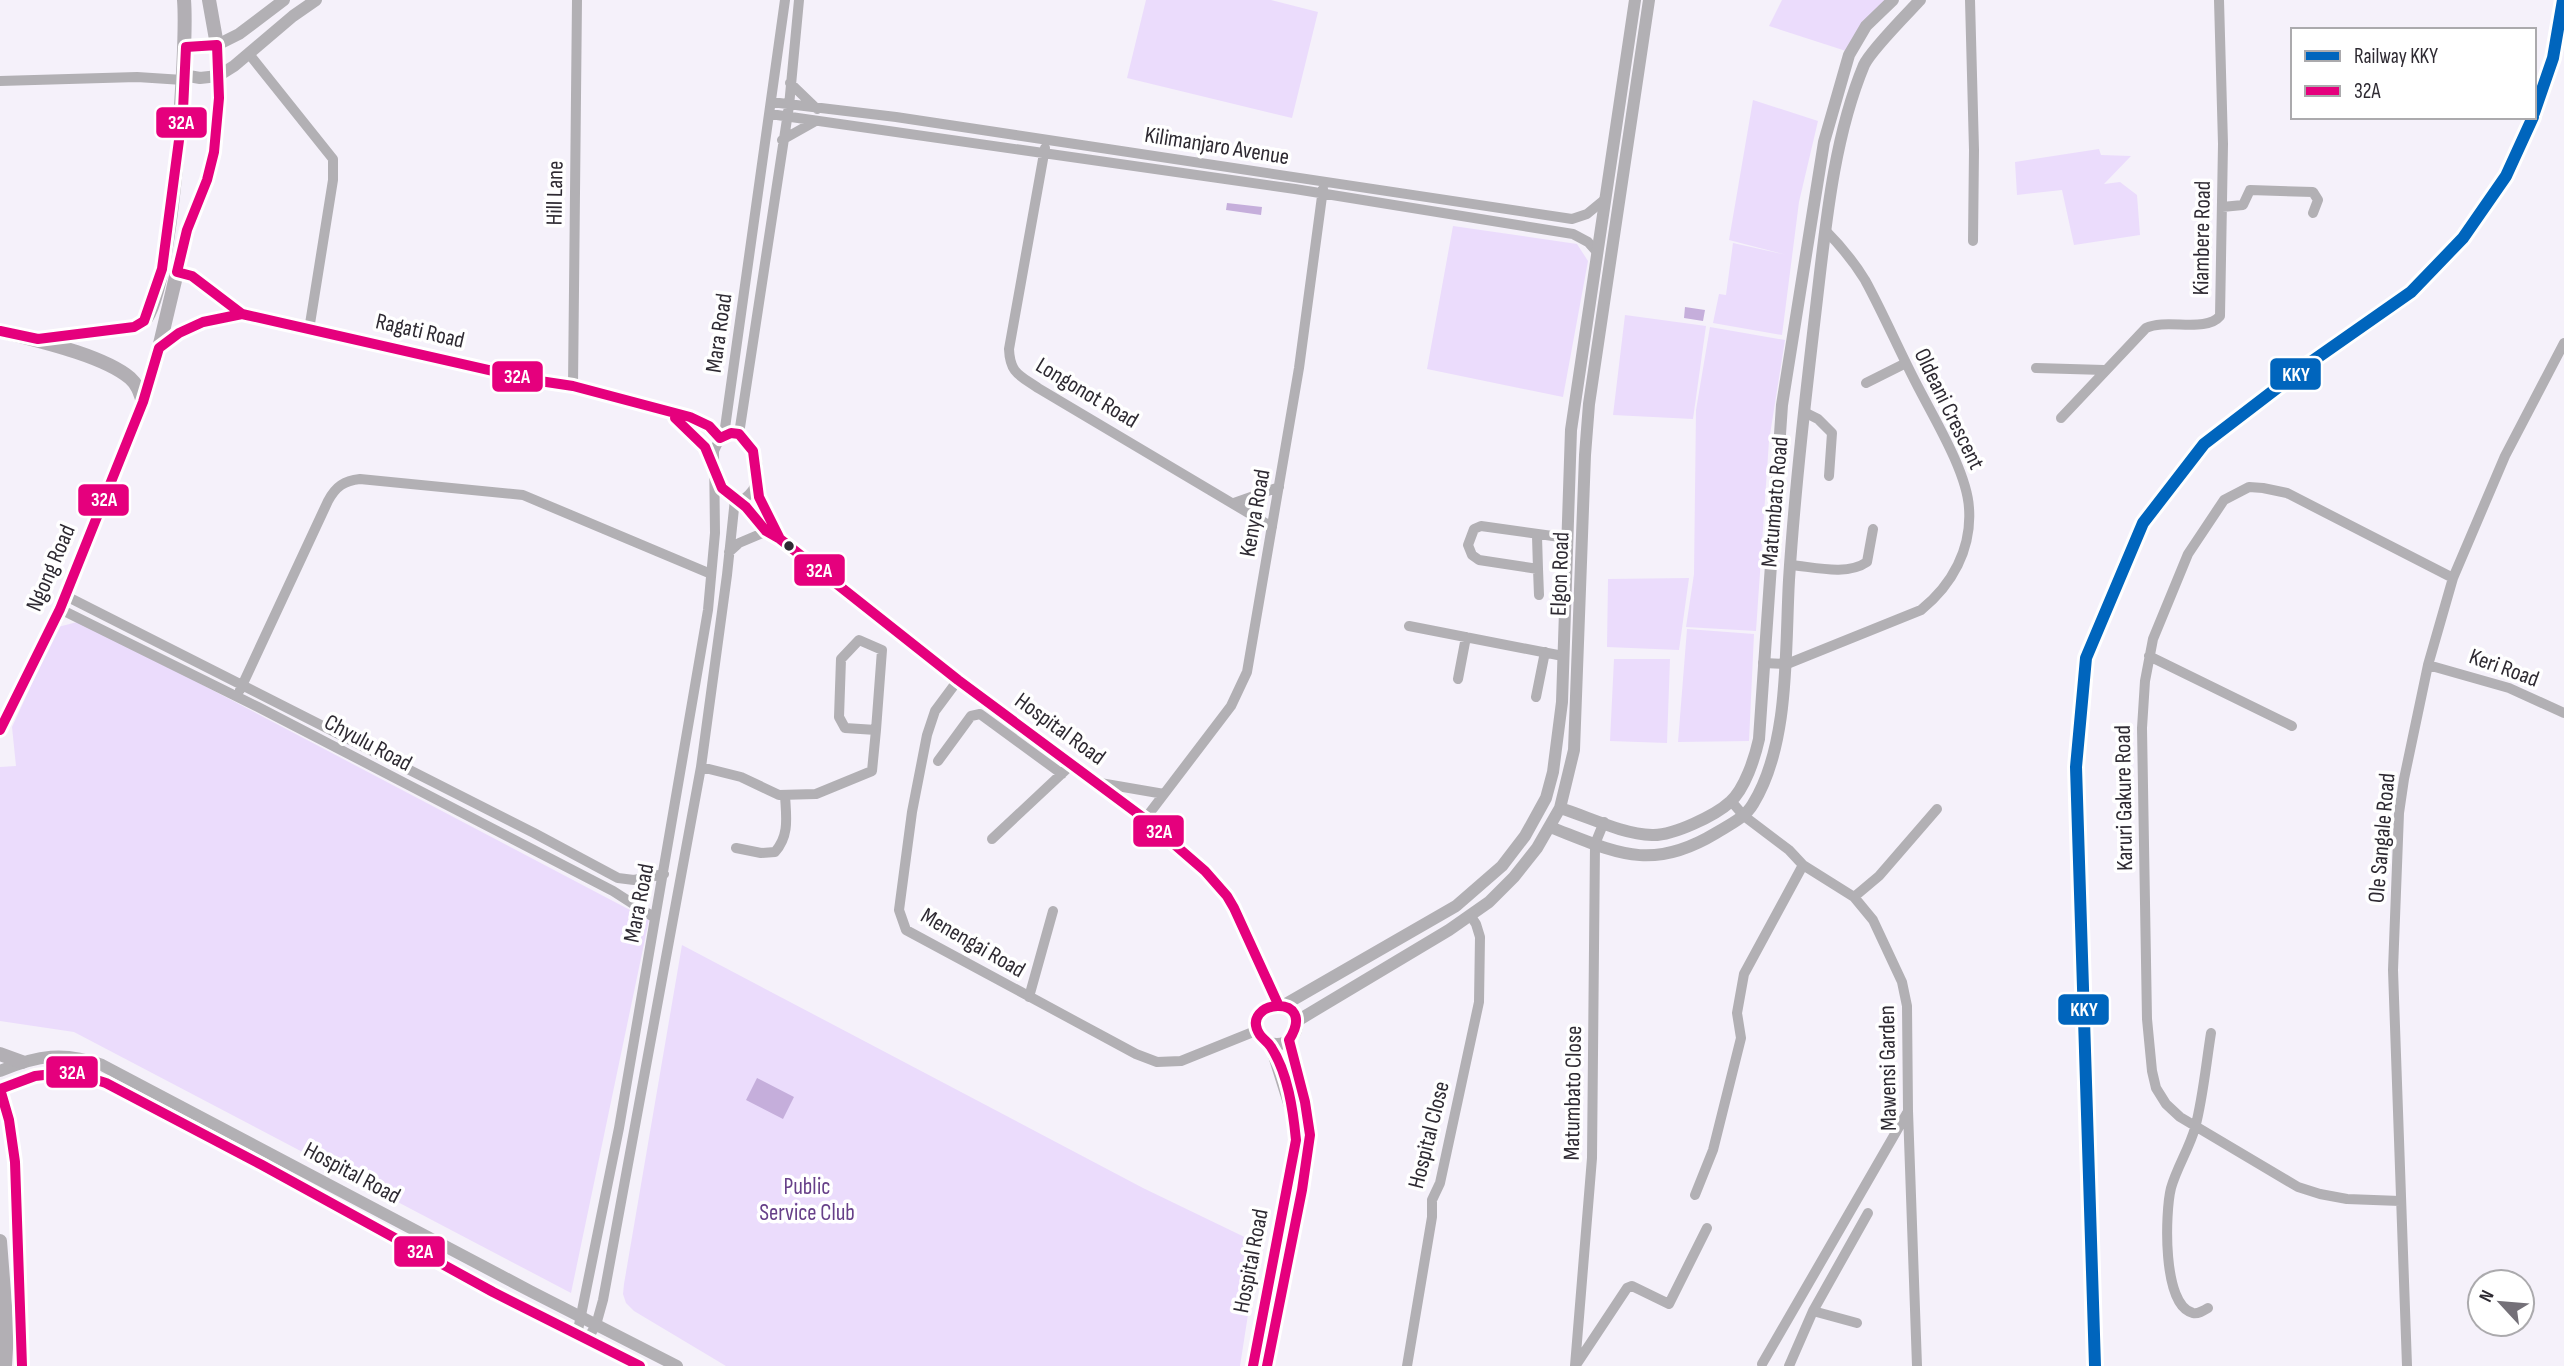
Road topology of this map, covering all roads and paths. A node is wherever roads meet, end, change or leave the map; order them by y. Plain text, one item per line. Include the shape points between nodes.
1 (184, 0) edge
2 (209, 0) edge
3 (284, 0) edge
4 (316, 0) edge
5 (577, 0) edge
6 (785, 0) edge
7 (799, 0) edge
8 (1635, 0) edge
9 (1649, 0) edge
10 (1894, 0) edge
11 (1920, 0) edge
12 (1969, 0) edge
13 (2219, 0) edge
14 (217, 45) junction
15 (186, 47) junction
16 (248, 54) junction
17 (1849, 55) junction
18 (1865, 62) junction
19 (218, 75) junction
20 (183, 78) junction
21 (0, 81) edge
22 (790, 83) junction
23 (771, 102) junction
24 (789, 106) junction
25 (817, 109) junction
26 (770, 114) junction
27 (787, 117) junction
28 (815, 121) junction
29 (782, 140) junction
30 (1046, 140) junction
31 (1044, 153) junction
32 (1324, 182) junction
33 (1322, 193) junction
34 (1604, 200) junction
35 (2222, 207) junction
36 (2313, 214) dead end
37 (1825, 230) junction
38 (752, 237) junction
39 (768, 238) junction
40 (1973, 241) dead end
41 (1596, 251) junction
42 (170, 270) junction
43 (242, 314) junction
44 (309, 330) junction
45 (0, 331) edge
46 (37, 340) junction
47 (2564, 343) edge
48 (159, 348) junction
49 (1906, 363) junction
50 (2036, 368) dead end
51 (2104, 370) junction
52 (1867, 383) dead end
53 (573, 386) junction
54 (143, 402) junction
55 (1782, 405) junction
56 (1804, 409) junction
57 (669, 413) junction
58 (2061, 418) dead end
59 (739, 434) junction
60 (722, 436) junction
61 (713, 461) junction
62 (1777, 466) junction
63 (1799, 469) junction
64 (715, 475) junction
65 (1829, 476) dead end
66 (756, 482) junction
67 (1279, 487) junction
68 (737, 499) junction
69 (1234, 503) junction
70 (1272, 527) junction
71 (1873, 529) dead end
72 (765, 532) junction
73 (1537, 536) junction
74 (1567, 538) junction
75 (780, 539) junction
76 (729, 552) junction
77 (1771, 553) junction
78 (1791, 559) junction
79 (1538, 569) junction
80 (711, 574) junction
81 (2454, 578) junction
82 (1539, 595) dead end
83 (63, 602) junction
84 (1409, 626) dead end
85 (1466, 637) junction
86 (1545, 652) junction
87 (1563, 656) junction
88 (2149, 656) junction
89 (1763, 663) junction
90 (1787, 664) junction
91 (2428, 665) junction
92 (1458, 679) dead end
93 (958, 680) junction
94 (243, 685) junction
95 (237, 697) junction
96 (1536, 697) dead end
97 (1761, 701) junction
98 (1782, 702) junction
99 (2564, 713) edge
100 (2292, 726) dead end
101 (0, 730) edge
102 (876, 730) junction
103 (938, 761) dead end
104 (1072, 764) junction
105 (701, 767) junction
106 (1062, 774) junction
107 (1097, 782) junction
108 (1164, 794) junction
109 (785, 795) junction
110 (1731, 801) junction
111 (1560, 808) junction
112 (1937, 809) dead end
113 (1744, 816) junction
114 (1145, 819) junction
115 (1604, 822) junction
116 (1550, 827) junction
117 (992, 839) dead end
118 (1595, 844) junction
119 (736, 848) dead end
120 (1803, 864) junction
121 (664, 874) junction
122 (1854, 897) junction
123 (1053, 911) dead end
124 (1470, 915) junction
125 (655, 918) junction
126 (1029, 997) junction
127 (1281, 1005) junction
128 (1297, 1021) junction
129 (1258, 1030) junction
130 (2211, 1033) dead end
131 (1289, 1040) junction
132 (1270, 1043) junction
133 (0, 1054) edge
134 (22, 1062) junction
135 (0, 1071) edge
136 (0, 1088) edge
137 (1908, 1111) junction
138 (2195, 1128) junction
139 (1695, 1195) dead end
140 (2400, 1201) junction
141 (1868, 1213) dead end
142 (1707, 1228) dead end
143 (0, 1241) edge
144 (2208, 1308) dead end
145 (1813, 1311) junction
146 (582, 1318) junction
147 (1857, 1323) dead end
148 (596, 1325) junction
149 (582, 1337) junction
150 (3, 1343) edge
151 (21, 1343) junction
152 (4, 1363) edge
153 (22, 1365) edge
154 (1760, 1365) edge
155 (640, 1366) edge
156 (677, 1366) edge
157 (1253, 1366) edge
158 (1267, 1366) edge
159 (1408, 1366) edge
160 (1575, 1366) edge
161 (1788, 1366) edge
162 (1917, 1366) edge
163 (2407, 1366) edge

1 - 15 main road
2 - 14 main road
3 - 14 street
4 - 16 street
5 - 53 street, Hill Lane
6 - 23 street, Mara Road
7 - 22 street, Mara Road
8 - 34 street, Elgon Road
9 - 111 street, Elgon Road via 1589,404 1574,750
10 - 17 street, Matumbato Road via 1866,26
11 - 18 street, Matumbato Road
12 - 40 street
13 - 35 street, Kiambere Road
14 - 15 street
14 - 19 main road
15 - 20 main road
16 - 19 street
16 - 44 street via 333,159
17 - 18 street
17 - 55 street, Matumbato Road via 1824,142
18 - 37 street, Matumbato Road via 1841,139
19 - 20 street
19 - 42 main road via 214,152
20 - 21 street
20 - 42 main road
22 - 24 street, Mara Road
22 - 25 street
23 - 24 street, Kilimanjaro Avenue
23 - 26 street, Mara Road
24 - 25 street, Kilimanjaro Avenue
24 - 27 street, Mara Road
25 - 30 street, Kilimanjaro Avenue
26 - 27 street, Kilimanjaro Avenue
26 - 38 street, Mara Road
27 - 28 street, Kilimanjaro Avenue
27 - 29 street, Mara Road
28 - 29 street
28 - 31 street, Kilimanjaro Avenue
29 - 39 street, Mara Road
30 - 31 street, Longonot Road
30 - 32 street, Kilimanjaro Avenue
31 - 33 street, Kilimanjaro Avenue
31 - 69 street, Longonot Road via 1010,364 1038,388
32 - 33 street, Kenya Road
32 - 34 street, Kilimanjaro Avenue via 1572,219
33 - 41 street, Kilimanjaro Avenue via 1573,234
33 - 67 street, Kenya Road
34 - 41 street, Elgon Road
35 - 36 street via 2243,205 2250,190 2313,191 2318,200
35 - 51 street, Kiambere Road via 2217,321 2151,325
37 - 49 street, Oldeani Crescent via 1864,279
37 - 56 street, Matumbato Road
38 - 39 street
38 - 60 street, Mara Road
39 - 59 street, Mara Road
41 - 74 street, Elgon Road via 1571,429
42 - 43 street, Ragati Road via 192,276
42 - 46 main road via 144,321 134,327
42 - 48 main road, Ngong Road
43 - 44 street, Ragati Road
43 - 48 street, Ragati Road via 203,322
44 - 53 street, Ragati Road
45 - 46 main road
46 - 54 main road via 125,375 137,386
47 - 81 street, Ole Sangale Road via 2505,456
48 - 54 main road, Ngong Road
49 - 52 street
49 - 90 street, Oldeani Crescent via 1968,495 1967,535 1958,568 1938,596 1921,610
50 - 51 street
51 - 58 street, Kiambere Road
53 - 57 street, Ragati Road
54 - 83 main road, Ngong Road
55 - 56 street
55 - 62 street, Matumbato Road
56 - 63 street, Matumbato Road
56 - 65 street via 1832,433
57 - 60 street, Ragati Road via 690,416
57 - 61 street, Ragati Road via 702,443
59 - 60 street
59 - 66 street via 757,462
60 - 61 street, Mara Road
61 - 64 street, Mara Road
62 - 63 street
62 - 77 street, Matumbato Road
63 - 78 street, Matumbato Road
64 - 68 street via 728,496
64 - 80 street, Mara Road
66 - 68 street via 750,495
66 - 75 street
67 - 69 street
67 - 70 street, Kenya Road
68 - 72 street
68 - 76 street, Mara Road
69 - 70 street, Longonot Road
70 - 108 street, Kenya Road via 1247,672 1231,706
71 - 78 street via 1867,562 1860,567 1846,569
72 - 75 street, Hospital Road
72 - 76 street
73 - 74 street
73 - 79 street
73 - 79 street via 1481,526 1474,530 1468,545 1479,559
74 - 87 street, Elgon Road
75 - 93 street, Hospital Road
76 - 105 street, Mara Road
77 - 78 street
77 - 89 street, Matumbato Road
78 - 90 street, Matumbato Road
79 - 82 street
80 - 94 street via 523,495 360,478 347,481 328,501
80 - 121 street, Mara Road
81 - 88 street, Karuri Gakure Road via 2287,494 2249,487 2224,500 2188,554
81 - 91 street, Ole Sangale Road
83 - 94 street, Chyulu Road
83 - 95 street, Chyulu Road
83 - 101 main road, Ngong Road
84 - 85 street
85 - 86 street
85 - 92 street
86 - 87 street
86 - 96 street
87 - 127 street, Elgon Road via 1558,743 1546,798 1502,866 1435,920
88 - 100 street
88 - 138 street, Karuri Gakure Road via 2142,728 2152,1071 2166,1104
89 - 90 street, Oldeani Crescent
89 - 97 street, Matumbato Road
90 - 98 street, Matumbato Road
91 - 99 street, Keri Road via 2509,688
91 - 140 street, Ole Sangale Road via 2399,813 2393,985
93 - 104 street, Hospital Road
93 - 126 street, Menengai Road via 935,711 927,736 912,812 900,917 906,930
94 - 95 street
94 - 121 street, Chyulu Road via 618,878
95 - 125 street, Chyulu Road via 613,891
97 - 98 street
97 - 110 street, Matumbato Road via 1757,750
98 - 113 street, Matumbato Road via 1772,762
102 - 102 street via 845,728 839,717 841,659 859,640 882,650
102 - 109 street via 872,771 816,794
103 - 106 street via 971,716 980,714
104 - 106 street
104 - 107 street, Hospital Road
105 - 109 street
105 - 148 street, Mara Road
106 - 117 street
107 - 108 street
107 - 114 street, Hospital Road
108 - 114 street, Kenya Road
109 - 119 street via 787,828 775,852
110 - 113 street, Mawensi Garden
110 - 115 street, Matumbato Road via 1673,833 1653,836
111 - 115 street, Matumbato Road
111 - 116 street, Elgon Road
112 - 122 street via 1879,876
113 - 118 street, Matumbato Road via 1693,847 1648,858
113 - 120 street, Mawensi Garden
114 - 127 street, Hospital Road via 1227,896
115 - 118 street, Matumbato Close
116 - 118 street, Matumbato Road
116 - 124 street, Elgon Road via 1514,877
118 - 160 street, Matumbato Close via 1592,1158
120 - 122 street, Mawensi Garden
120 - 139 street via 1744,974 1737,1013 1741,1038 1713,1150
121 - 125 street, Mara Road
122 - 137 street, Mawensi Garden via 1873,920 1905,993
123 - 126 street
124 - 128 street, Elgon Road
124 - 159 street, Hospital Close via 1480,937 1479,1002 1440,1183 1432,1200
125 - 146 street, Mara Road
126 - 129 street, Menengai Road via 1157,1062 1181,1061
127 - 128 street
127 - 129 street via 1261,1012
128 - 131 street
129 - 132 street
130 - 138 street
131 - 132 street
131 - 158 street, Hospital Road via 1310,1135
132 - 157 street, Hospital Road via 1294,1119 1296,1140
133 - 134 main road
134 - 135 street, Hospital Road
134 - 146 street, Hospital Road via 76,1057 122,1074
136 - 149 street, Hospital Road via 35,1076 71,1072 106,1083
136 - 151 main road via 15,1162
137 - 154 street
137 - 162 street, Mawensi Garden
138 - 140 street, Karuri Gakure Road via 2298,1187 2347,1199
138 - 144 street via 2171,1188 2169,1274 2186,1309 2197,1314
140 - 163 street, Ole Sangale Road
141 - 145 street
142 - 160 street via 1669,1304 1628,1287
143 - 150 main road via 7,1331
145 - 147 street
145 - 161 street
146 - 148 street, Hospital Road
146 - 149 street, Mara Road
148 - 149 street, Mara Road
148 - 156 street, Hospital Road
149 - 155 street, Hospital Road
150 - 151 street
150 - 152 main road
151 - 153 main road
152 - 153 street

